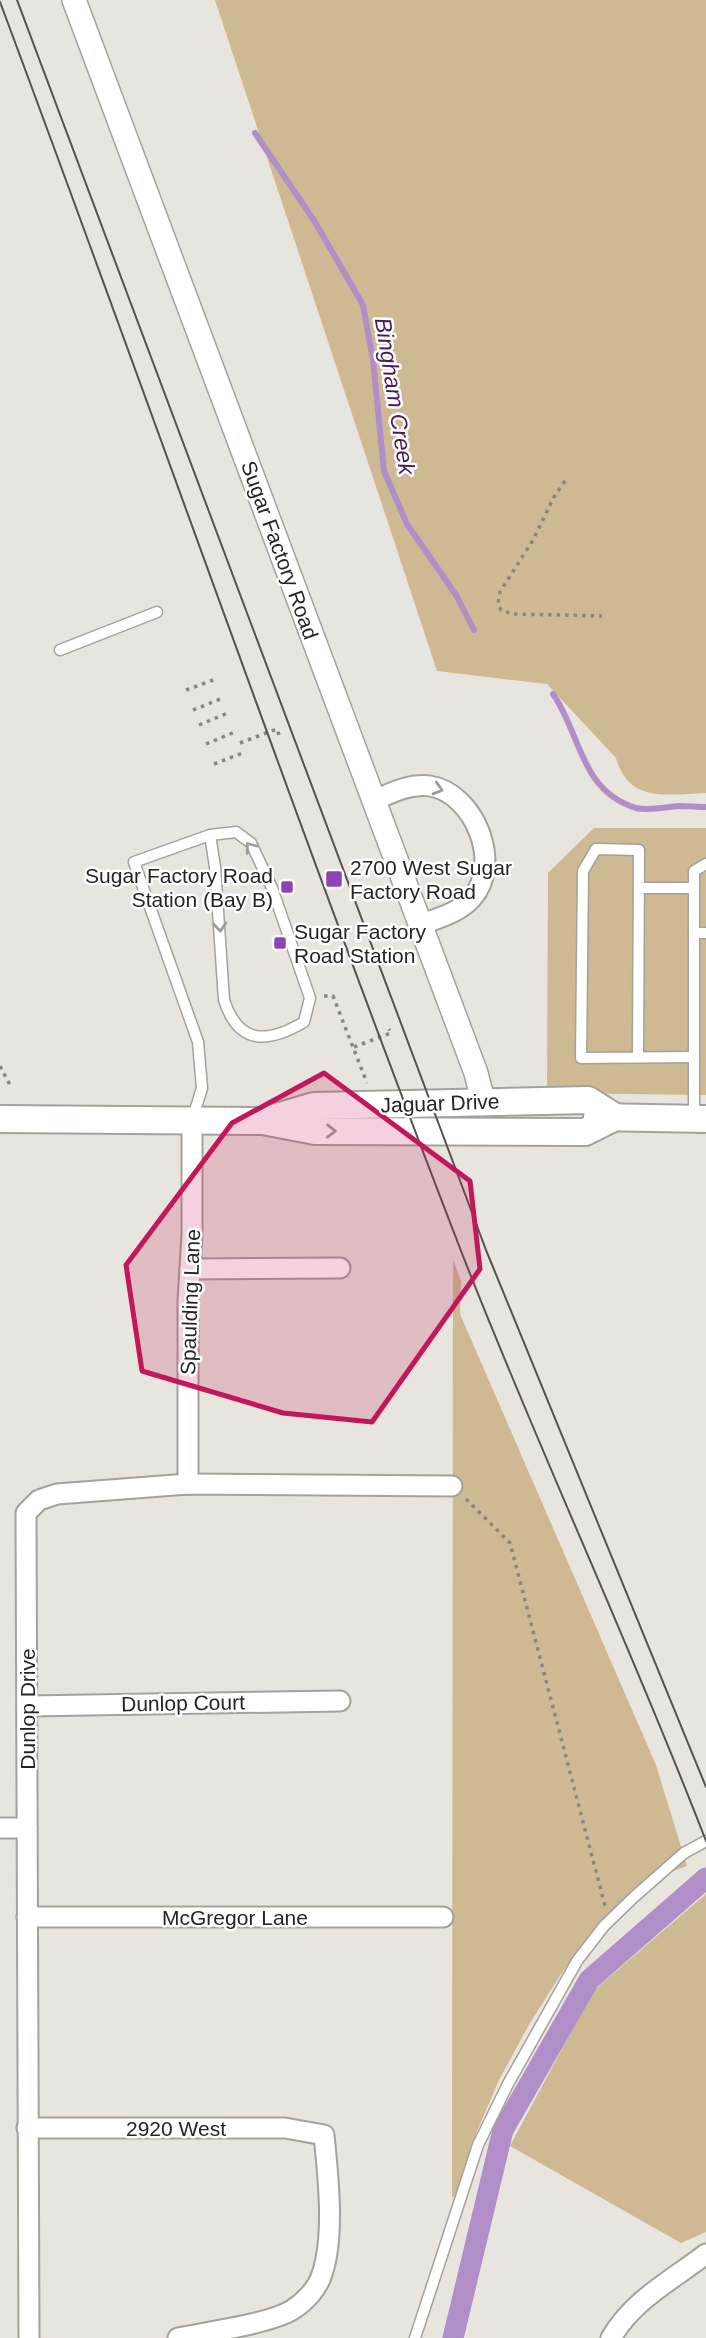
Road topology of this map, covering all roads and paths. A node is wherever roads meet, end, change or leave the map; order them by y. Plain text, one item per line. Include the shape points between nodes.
1 (74, 0) edge
2 (565, 481) dead end
3 (157, 612) dead end
4 (602, 616) dead end
5 (60, 650) dead end
6 (216, 679) dead end
7 (186, 690) dead end
8 (223, 698) dead end
9 (193, 710) dead end
10 (228, 713) dead end
11 (199, 725) dead end
12 (236, 732) dead end
13 (279, 735) dead end
14 (206, 744) dead end
15 (240, 744) dead end
16 (243, 753) dead end
17 (214, 764) dead end
18 (373, 800) junction
19 (210, 835) junction
20 (706, 864) edge
21 (639, 888) junction
22 (695, 888) junction
23 (420, 925) junction
24 (695, 933) junction
25 (706, 933) edge
26 (324, 996) dead end
27 (389, 1029) dead end
28 (354, 1047) junction
29 (638, 1057) junction
30 (694, 1057) junction
31 (0, 1066) edge
32 (11, 1087) dead end
33 (369, 1088) dead end
34 (483, 1101) junction
35 (615, 1117) junction
36 (0, 1119) edge
37 (700, 1119) edge
38 (192, 1121) junction
39 (263, 1121) junction
40 (340, 1268) dead end
41 (190, 1269) junction
42 (188, 1484) junction
43 (452, 1486) joint
44 (340, 1701) dead end
45 (27, 1706) junction
46 (0, 1828) edge
47 (27, 1828) junction
48 (706, 1841) edge
49 (27, 1917) junction
50 (443, 1917) dead end
51 (610, 1920) junction
52 (27, 2128) junction
53 (706, 2254) edge
54 (29, 2338) edge
55 (178, 2338) edge
56 (415, 2338) edge
57 (611, 2338) edge

1 - 18 street, Sugar Factory Road
2 - 4 path via 500,592 498,604 513,614
3 - 5 lane
6 - 7 path
8 - 9 path
10 - 11 path
12 - 14 path
13 - 15 path via 277,729
16 - 17 path
18 - 23 street, Sugar Factory Road
18 -> 23 street via 410,786 442,789 462,804 478,830 485,871 479,888 461,908
19 -> 19 lane via 224,1000 230,1020 246,1033 264,1038 285,1033 304,1022 310,998 272,888 251,843 236,832
19 - 38 lane via 134,862 198,1042 202,1088
20 - 22 lane via 695,871
21 - 22 lane
21 - 29 lane
21 - 29 lane via 639,850 596,849 583,871 581,1058
22 - 24 lane
23 - 34 street, Sugar Factory Road
24 - 25 lane
24 - 30 lane
26 - 28 path via 333,996
27 - 28 path via 391,1033
28 - 33 path
29 - 30 lane
30 - 37 lane
31 - 32 path
34 - 35 main road via 512,1115
34 - 39 main road, Jaguar Drive via 314,1106
35 - 37 main road, Jaguar Drive
39 -> 35 main road, Jaguar Drive via 315,1131 585,1132
36 - 38 main road, Jaguar Drive
38 - 39 main road, Jaguar Drive
38 - 41 street, Spaulding Lane
40 - 41 street
41 - 42 street, Spaulding Lane
42 - 43 street, Dunlop Drive
42 - 45 street, Dunlop Drive via 57,1494 39,1500 26,1513
43 - 51 path via 510,1543
44 - 45 street, Dunlop Court
45 - 47 street, Dunlop Drive
46 - 47 street
47 - 49 street, Dunlop Drive
48 - 51 lane via 684,1853
49 - 50 street, McGregor Lane
49 - 52 street, Dunlop Drive
51 - 56 lane via 577,1961 478,2146
52 - 54 street, Dunlop Drive
52 - 55 street, 2920 West via 285,2128 324,2136 328,2248 322,2276 307,2299 269,2319
53 - 57 street via 645,2296

